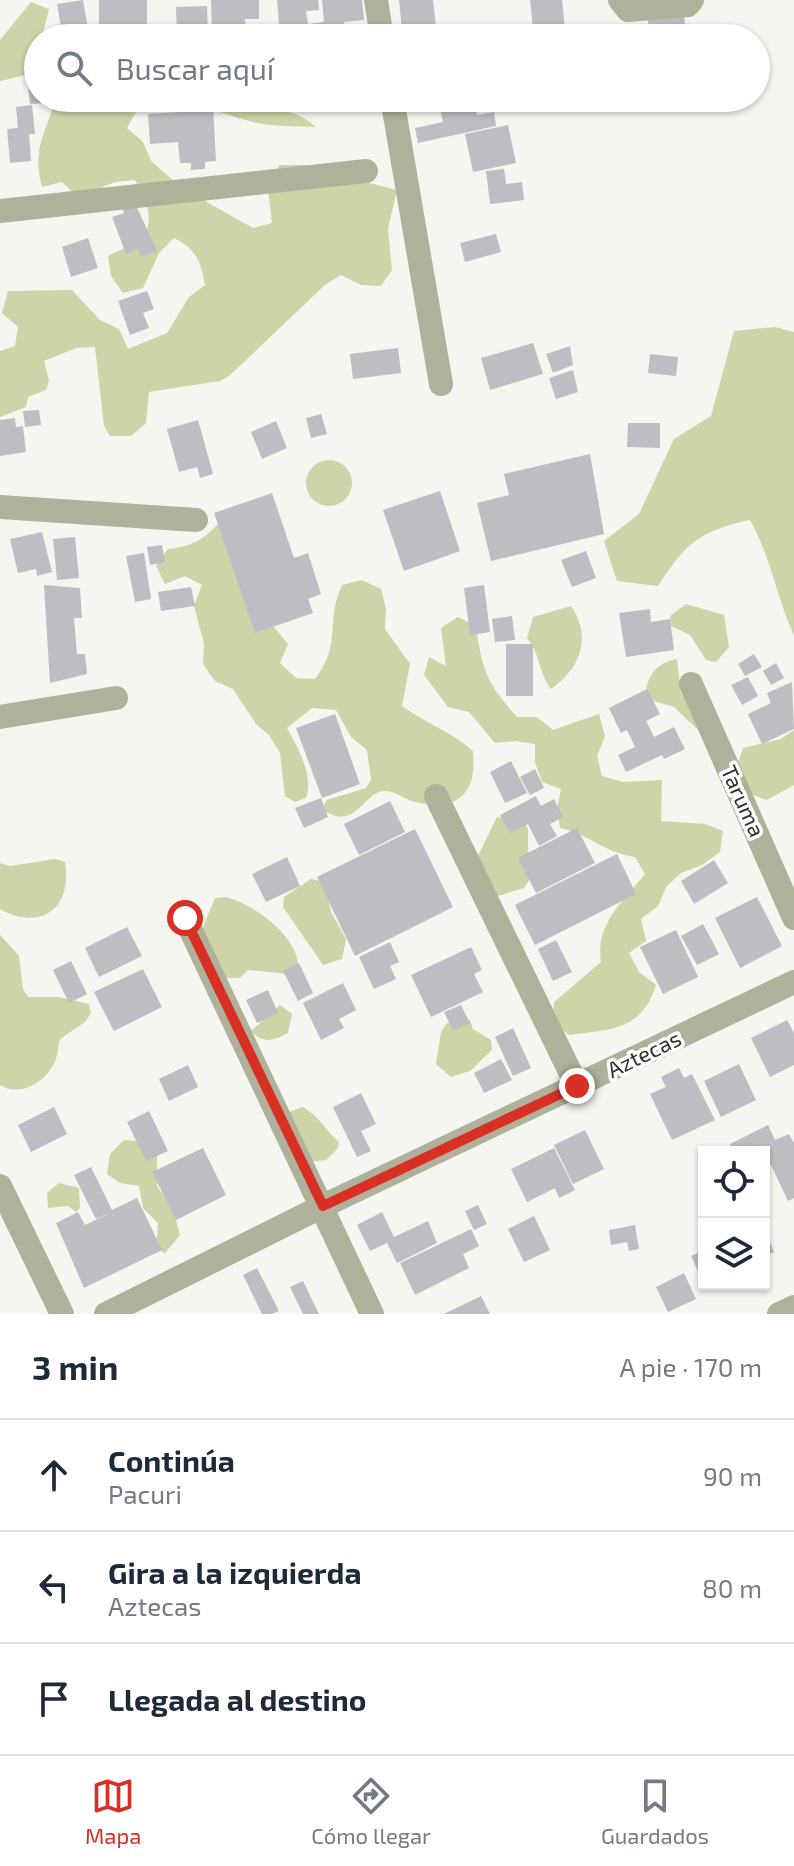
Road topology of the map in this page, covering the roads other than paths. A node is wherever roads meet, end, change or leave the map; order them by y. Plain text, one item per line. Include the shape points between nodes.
1 (376, 0) edge
2 (620, 0) edge
3 (692, 0) edge
4 (380, 24) edge
5 (394, 112) edge
6 (366, 171) dead end
7 (0, 211) edge
8 (441, 384) dead end
9 (0, 507) edge
10 (196, 520) dead end
11 (691, 684) dead end
12 (116, 698) dead end
13 (0, 717) edge
14 (436, 796) dead end
15 (185, 918) dead end
16 (794, 918) edge
17 (794, 982) edge
18 (577, 1086) junction
19 (0, 1186) edge
20 (323, 1206) junction
21 (794, 1307) edge
22 (62, 1314) edge
23 (106, 1314) edge
24 (372, 1314) edge
25 (779, 1314) edge

1 - 4 street
2 - 3 street via 628,10 688,5
5 - 8 street
6 - 7 street
9 - 10 street
11 - 16 street, Taruma
12 - 13 street
14 - 18 street
15 - 20 street
17 - 18 street, Aztecas
18 - 20 street, Aztecas
19 - 22 street
20 - 23 street, Aztecas
20 - 24 street
21 - 25 street

